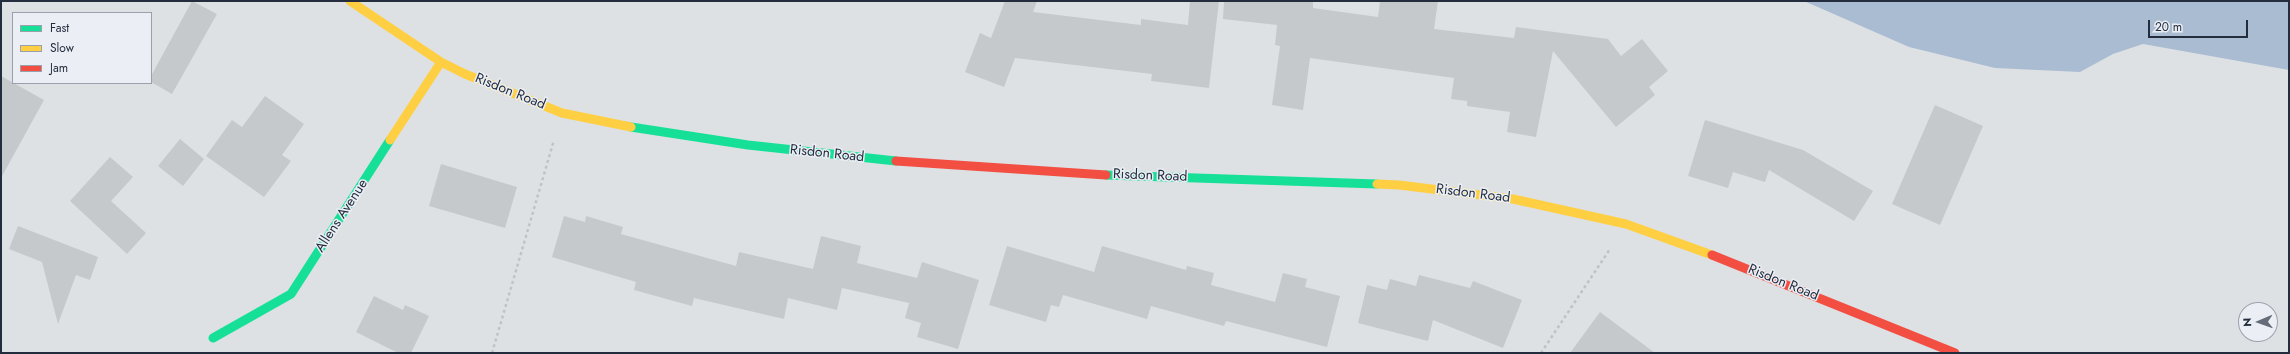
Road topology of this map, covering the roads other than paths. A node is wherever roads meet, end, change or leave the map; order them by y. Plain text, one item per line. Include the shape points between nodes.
1 (350, 1) edge
2 (441, 62) junction
3 (213, 338) dead end
4 (1955, 353) edge

1 - 2 street, Risdon Road
2 - 3 street, Allens Avenue via 291,294
2 - 4 street, Risdon Road via 562,113 682,137 931,165 1057,173 1399,185 1513,199 1626,224 1681,242

